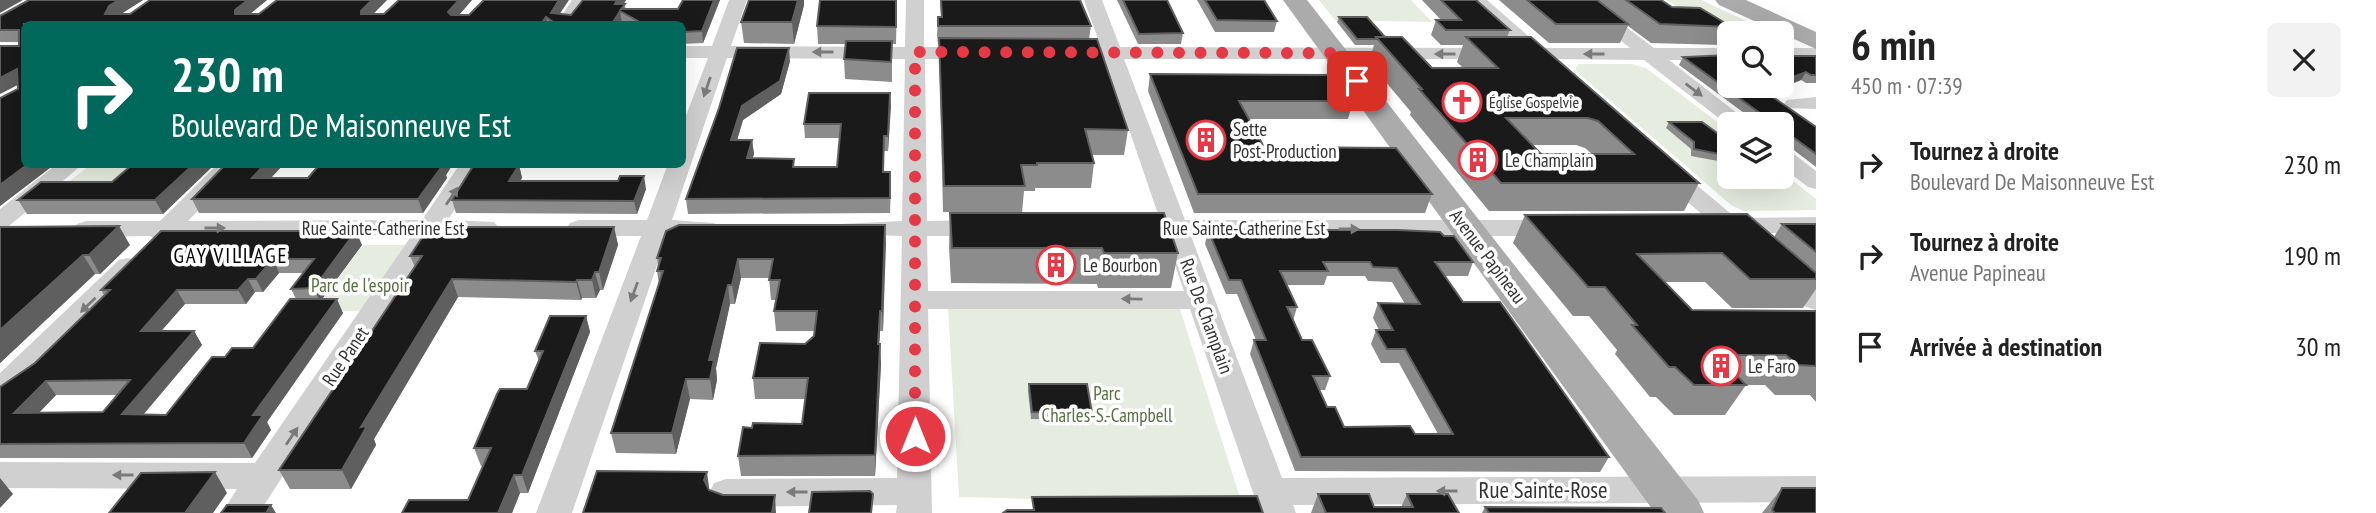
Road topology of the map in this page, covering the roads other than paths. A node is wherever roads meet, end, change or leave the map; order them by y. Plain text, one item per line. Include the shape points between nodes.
1 (581, 0) edge
2 (738, 0) edge
3 (915, 0) edge
4 (1093, 0) edge
5 (1295, 0) edge
6 (1477, 0) edge
7 (1579, 0) edge
8 (1727, 0) edge
9 (567, 21) edge
10 (1816, 41) edge
11 (686, 52) edge
12 (719, 52) junction
13 (915, 52) junction
14 (992, 52) edge
15 (1044, 52) edge
16 (1112, 53) junction
17 (1336, 53) junction
18 (1538, 54) junction
19 (1717, 54) edge
20 (1794, 54) edge
21 (1816, 54) edge
22 (1650, 55) junction
23 (1561, 76) edge
24 (1816, 103) edge
25 (1794, 104) dead end
26 (1724, 112) edge
27 (686, 147) edge
28 (1646, 153) edge
29 (1794, 165) edge
30 (67, 168) edge
31 (228, 168) edge
32 (469, 168) edge
33 (679, 168) edge
34 (1816, 182) edge
35 (0, 221) edge
36 (1816, 225) edge
37 (1687, 226) edge
38 (1729, 226) junction
39 (431, 227) junction
40 (513, 228) edge
41 (554, 228) edge
42 (657, 228) junction
43 (727, 228) edge
44 (820, 228) edge
45 (1004, 228) edge
46 (1113, 228) edge
47 (1175, 228) junction
48 (1576, 228) edge
49 (0, 229) edge
50 (30, 229) edge
51 (56, 229) edge
52 (166, 229) junction
53 (915, 229) junction
54 (1467, 229) junction
55 (915, 300) junction
56 (1201, 300) junction
57 (1816, 302) edge
58 (0, 391) edge
59 (0, 475) edge
60 (265, 476) junction
61 (1816, 489) edge
62 (726, 493) edge
63 (1672, 501) edge
64 (914, 502) edge
65 (1274, 502) edge
66 (240, 513) edge
67 (554, 513) edge

1 - 9 street
2 - 12 street
3 - 13 street
4 - 16 street, Rue De Champlain
5 - 17 main road, Avenue Papineau
6 - 18 street
7 - 22 street
8 - 10 main road
11 - 12 street
13 -> 12 street
12 -> 27 street
13 - 14 street
13 - 53 street
15 - 16 street
16 - 17 street
16 - 47 street, Rue De Champlain
18 -> 17 street
17 - 54 main road, Avenue Papineau
22 -> 18 street
18 - 23 street
19 - 22 street
20 - 21 street
22 -> 26 street
24 - 25 street
28 - 38 street
29 - 34 street
30 - 35 street
31 - 52 street
39 -> 32 street, Rue Panet
33 - 42 street
36 - 38 street
37 - 38 street
38 - 57 street
39 - 40 street, Rue Sainte-Catherine Est
52 -> 39 street, Rue Sainte-Catherine Est
60 -> 39 street, Rue Panet
41 - 42 street
42 - 43 street
42 -> 67 street
44 - 53 street
45 - 53 street
46 - 47 street, Rue Sainte-Catherine Est
47 -> 54 street, Rue Sainte-Catherine Est
47 - 56 street, Rue De Champlain
48 - 54 street, Rue Sainte-Catherine Est
49 - 50 street
51 - 52 street, Rue Sainte-Catherine Est
52 -> 58 street
53 - 55 street
54 - 63 main road, Avenue Papineau
56 -> 55 street
55 - 64 street
56 - 65 street, Rue De Champlain
60 -> 59 street
60 - 66 street, Rue Panet
61 - 63 street, Rue Sainte-Rose
64 -> 62 street
63 -> 65 street, Rue Sainte-Rose

